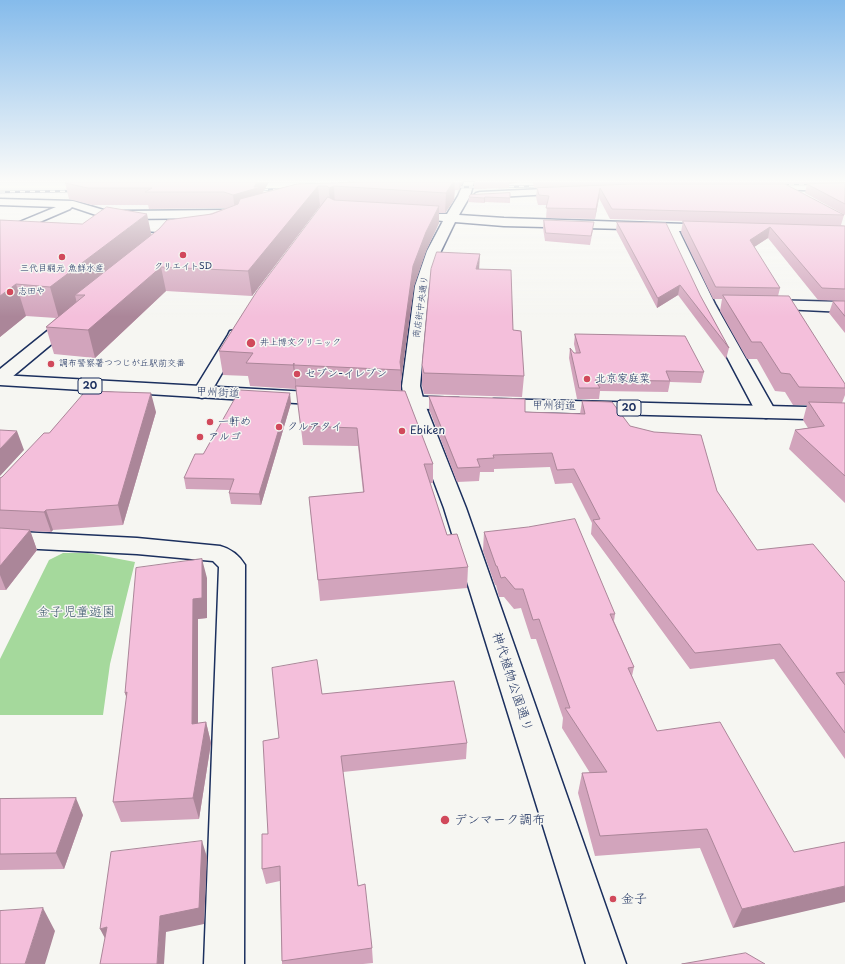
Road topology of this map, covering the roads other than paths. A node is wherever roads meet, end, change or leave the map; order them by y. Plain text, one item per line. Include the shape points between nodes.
1 (19, 227) edge
2 (102, 227) edge
3 (223, 227) edge
4 (446, 227) edge
5 (671, 227) joint
6 (725, 228) edge
7 (0, 235) edge
8 (166, 238) junction
9 (152, 253) edge
10 (753, 305) edge
11 (845, 306) edge
12 (81, 312) edge
13 (243, 322) edge
14 (0, 379) edge
15 (95, 387) junction
16 (202, 392) junction
17 (414, 402) junction
18 (80, 405) edge
19 (766, 412) junction
20 (845, 414) edge
21 (0, 539) edge
22 (224, 964) edge
23 (606, 964) edge

1 - 7 main road
2 - 8 main road
3 - 8 main road
4 - 17 main road, 商店街中央通り via 425,273 422,286 411,386
5 - 6 main road
5 - 19 main road via 715,304
8 - 9 main road
10 - 11 main road
12 - 14 main road
13 - 16 main road
14 - 15 main road, 甲州街道 / 20
15 - 16 main road, 甲州街道 / 20
15 - 18 main road
16 - 17 main road, 甲州街道 / 20
17 - 19 main road, 甲州街道 / 20
17 - 23 main road, 神代植物公園通り via 455,508
19 - 20 main road, 甲州街道 / 20
21 - 22 main road via 137,546 220,554 232,565

